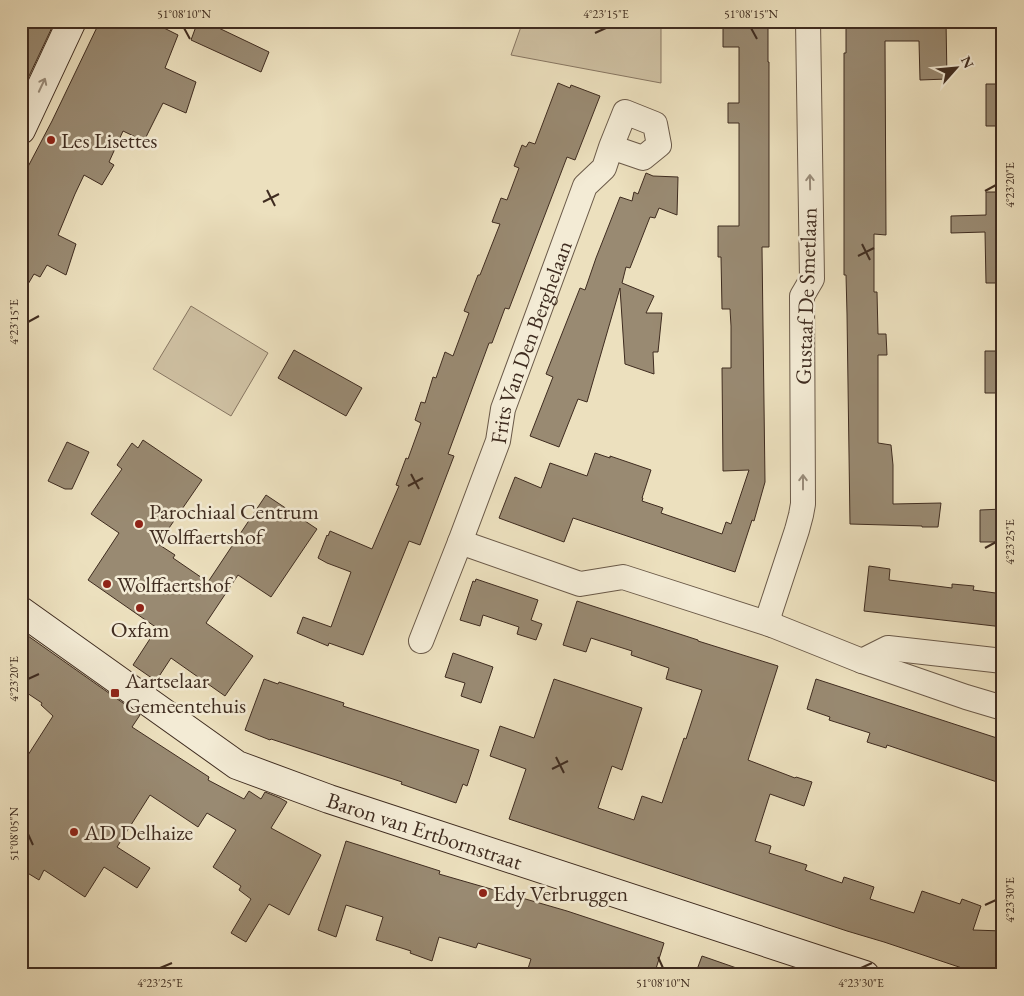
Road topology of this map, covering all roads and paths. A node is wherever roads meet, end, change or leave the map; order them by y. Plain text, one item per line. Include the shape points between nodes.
1 (72, 21) edge
2 (808, 21) edge
3 (21, 130) edge
4 (611, 147) dead end
5 (460, 542) junction
6 (21, 611) edge
7 (772, 625) junction
8 (421, 641) dead end
9 (862, 661) junction
10 (1003, 661) edge
11 (1003, 708) edge
12 (865, 975) edge

3 -> 1 street
7 -> 2 street, Gustaaf De Smetlaan via 769,615 803,504 802,296 812,279
4 - 5 street, Frits Van Den Berghelaan via 604,168 585,186 503,409 498,441
5 - 7 street via 580,584 624,577
5 - 8 street, Frits Van Den Berghelaan
6 - 12 street, Baron van Ertbornstraat via 237,765 330,799
7 - 9 street
9 - 10 street via 888,648
9 - 11 street

